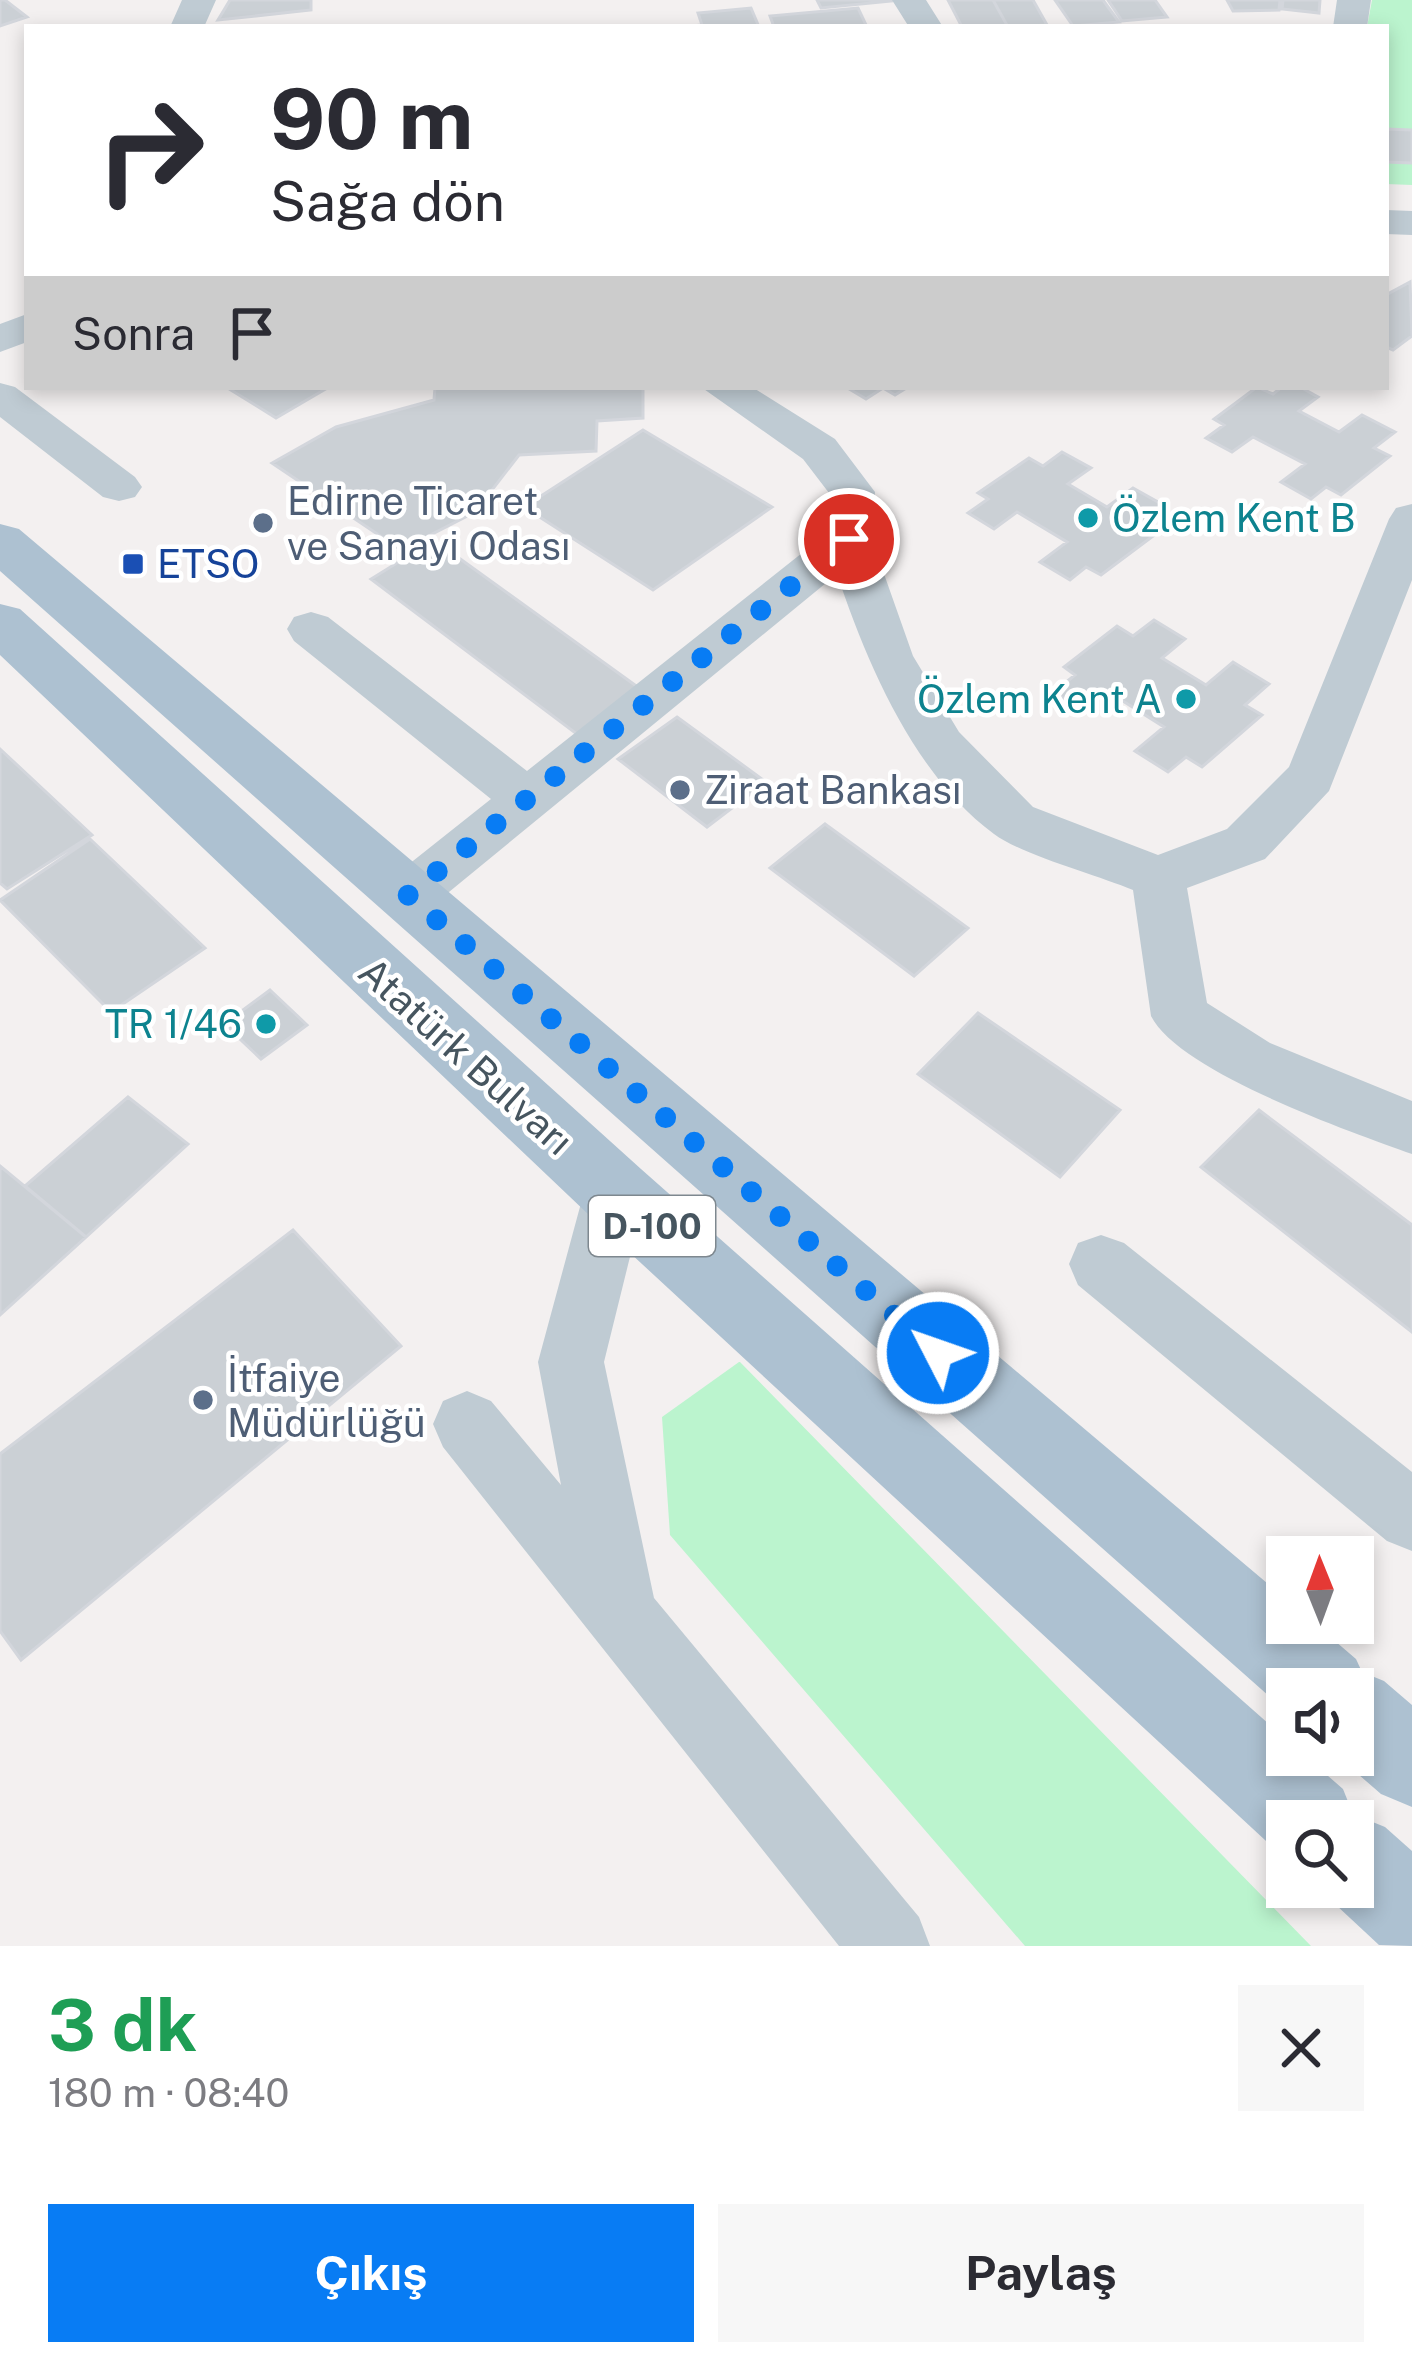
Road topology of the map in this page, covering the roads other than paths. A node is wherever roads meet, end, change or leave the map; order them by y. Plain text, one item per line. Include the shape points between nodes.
1 (727, 390) edge
2 (0, 396) edge
3 (119, 487) dead end
4 (1412, 519) edge
5 (849, 539) junction
6 (0, 542) edge
7 (0, 623) edge
8 (311, 629) dead end
9 (527, 799) junction
10 (1158, 877) junction
11 (408, 895) junction
12 (1412, 1128) edge
13 (615, 1192) junction
14 (1101, 1264) dead end
15 (467, 1424) dead end
16 (1412, 1516) edge
17 (622, 1620) junction
18 (1302, 1668) edge
19 (1374, 1730) edge
20 (1412, 1763) edge
21 (1288, 1800) edge
22 (1374, 1878) edge
23 (1412, 1912) edge
24 (890, 1946) edge

1 - 5 street via 818,449 852,492
2 - 3 street
4 - 10 street via 1311,777 1246,844
5 - 9 street
5 - 10 street via 889,656 941,745 1013,820
6 - 11 main road, Atatürk Bulvarı / D-100
7 - 13 main road, Atatürk Bulvarı / D-100
8 - 9 street
9 - 11 street
10 - 12 street via 1180,1016 1249,1061
11 - 18 main road, Atatürk Bulvarı / D-100
13 - 17 street via 571,1362
13 - 21 main road, Atatürk Bulvarı / D-100
14 - 16 street
15 - 17 street
17 - 24 street
19 - 20 main road
22 - 23 main road

